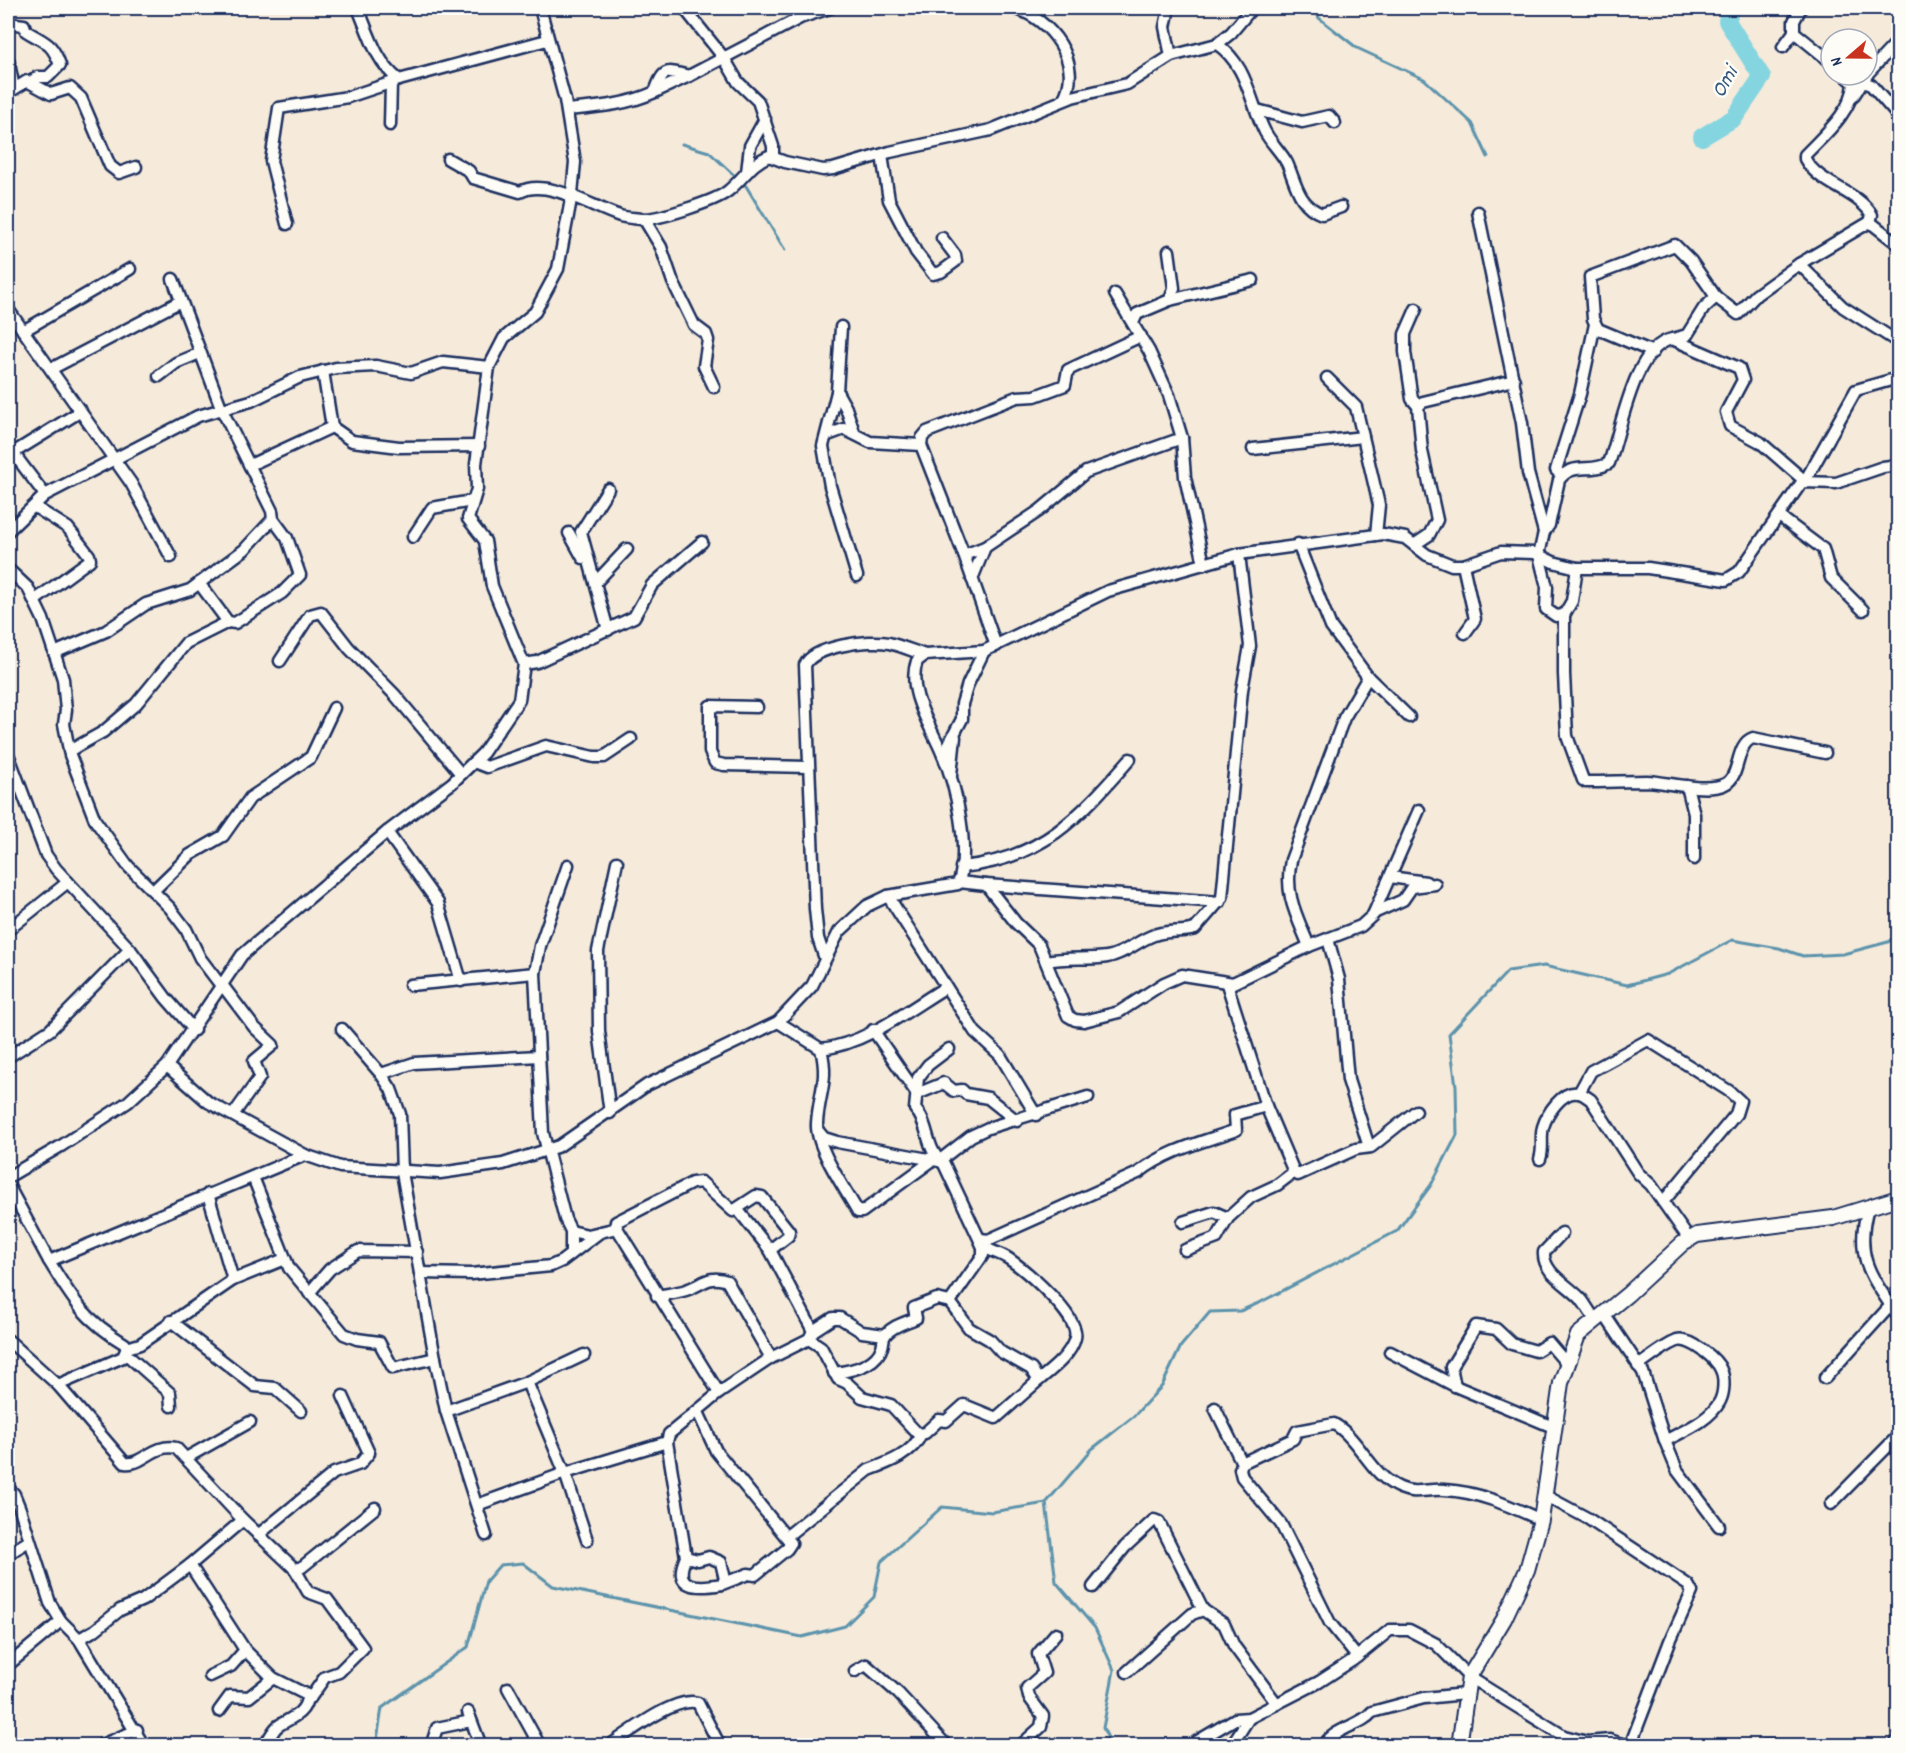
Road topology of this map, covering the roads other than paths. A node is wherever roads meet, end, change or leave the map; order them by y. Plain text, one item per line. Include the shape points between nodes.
1 (358, 8) edge
2 (540, 8) edge
3 (684, 8) edge
4 (830, 8) edge
5 (1013, 8) edge
6 (1169, 8) edge
7 (1252, 8) edge
8 (1801, 8) edge
9 (801, 13) edge
10 (8, 23) edge
11 (1794, 32) junction
12 (547, 40) junction
13 (1899, 41) edge
14 (1217, 44) junction
15 (1783, 47) dead end
16 (1819, 52) edge
17 (1171, 56) junction
18 (724, 58) junction
19 (8, 59) edge
20 (1879, 62) edge
21 (395, 81) junction
22 (31, 82) junction
23 (1853, 87) edge
24 (1859, 87) edge
25 (1873, 87) edge
26 (11, 90) edge
27 (1852, 97) junction
28 (1063, 100) junction
29 (567, 110) junction
30 (1257, 110) junction
31 (1899, 116) edge
32 (765, 119) junction
33 (1335, 123) dead end
34 (390, 125) dead end
35 (882, 154) junction
36 (773, 157) junction
37 (448, 159) dead end
38 (136, 167) dead end
39 (747, 172) junction
40 (572, 195) junction
41 (1341, 207) dead end
42 (1478, 212) dead end
43 (644, 219) junction
44 (1870, 222) junction
45 (287, 224) dead end
46 (942, 238) dead end
47 (1899, 244) edge
48 (1169, 251) dead end
49 (1799, 264) junction
50 (130, 268) dead end
51 (173, 279) dead end
52 (1252, 280) dead end
53 (1115, 294) dead end
54 (1716, 297) junction
55 (1170, 300) junction
56 (181, 301) junction
57 (1416, 309) dead end
58 (10, 312) dead end
59 (1133, 323) junction
60 (1595, 324) junction
61 (841, 327) dead end
62 (24, 331) junction
63 (1141, 336) junction
64 (1672, 339) junction
65 (1899, 342) edge
66 (1653, 352) junction
67 (200, 353) junction
68 (489, 367) junction
69 (51, 369) junction
70 (323, 371) junction
71 (159, 376) dead end
72 (1327, 378) dead end
73 (1899, 378) edge
74 (1514, 380) junction
75 (714, 387) dead end
76 (837, 392) junction
77 (1418, 406) junction
78 (222, 410) junction
79 (81, 411) junction
80 (332, 427) junction
81 (854, 432) junction
82 (828, 435) junction
83 (1363, 436) junction
84 (1182, 438) junction
85 (921, 445) junction
86 (479, 446) junction
87 (10, 449) edge
88 (1253, 449) dead end
89 (114, 459) junction
90 (250, 465) junction
91 (1899, 465) edge
92 (1562, 476) junction
93 (1804, 481) junction
94 (609, 489) dead end
95 (45, 495) junction
96 (472, 501) junction
97 (35, 507) junction
98 (1779, 516) junction
99 (273, 519) junction
100 (8, 531) edge
101 (1544, 532) junction
102 (569, 533) dead end
103 (1376, 535) junction
104 (412, 537) dead end
105 (702, 542) dead end
106 (1298, 544) junction
107 (1414, 545) junction
108 (985, 547) junction
109 (627, 549) dead end
110 (1239, 554) junction
111 (964, 555) junction
112 (1539, 555) junction
113 (171, 556) dead end
114 (1204, 564) junction
115 (1463, 565) junction
116 (1577, 568) junction
117 (8, 569) edge
118 (857, 576) dead end
119 (595, 578) junction
120 (972, 579) junction
121 (199, 583) junction
122 (34, 601) junction
123 (1863, 610) dead end
124 (1564, 615) junction
125 (228, 622) junction
126 (608, 630) junction
127 (1465, 633) dead end
128 (996, 646) junction
129 (984, 651) junction
130 (54, 653) junction
131 (925, 655) junction
132 (280, 662) dead end
133 (524, 664) junction
134 (1368, 677) junction
135 (757, 707) dead end
136 (334, 708) dead end
137 (1409, 717) dead end
138 (955, 737) junction
139 (631, 739) dead end
140 (69, 751) junction
141 (1825, 753) dead end
142 (8, 754) edge
143 (944, 756) junction
144 (1130, 759) dead end
145 (474, 762) junction
146 (808, 767) junction
147 (461, 774) junction
148 (950, 778) junction
149 (1687, 786) junction
150 (1419, 810) dead end
151 (387, 832) junction
152 (1694, 859) dead end
153 (617, 862) dead end
154 (568, 865) dead end
155 (961, 867) junction
156 (1390, 877) junction
157 (68, 882) junction
158 (959, 882) junction
159 (986, 885) junction
160 (153, 891) junction
161 (888, 896) junction
162 (1220, 902) junction
163 (1374, 913) junction
164 (8, 930) edge
165 (1328, 939) junction
166 (1310, 946) junction
167 (130, 949) junction
168 (825, 959) junction
169 (1046, 961) junction
170 (535, 973) junction
171 (461, 981) junction
172 (1227, 984) junction
173 (410, 985) dead end
174 (222, 987) junction
175 (946, 987) junction
176 (778, 1022) junction
177 (342, 1029) dead end
178 (194, 1030) junction
179 (873, 1030) junction
180 (821, 1049) junction
181 (950, 1049) dead end
182 (539, 1056) junction
183 (8, 1057) edge
184 (167, 1066) junction
185 (381, 1074) junction
186 (1579, 1093) junction
187 (917, 1094) junction
188 (1088, 1097) dead end
189 (1266, 1106) junction
190 (1416, 1111) dead end
191 (610, 1113) junction
192 (233, 1115) junction
193 (1036, 1115) junction
194 (1017, 1121) junction
195 (819, 1132) junction
196 (1369, 1147) junction
197 (547, 1151) junction
198 (305, 1155) junction
199 (1540, 1159) dead end
200 (936, 1160) junction
201 (402, 1172) junction
202 (1294, 1172) junction
203 (8, 1177) edge
204 (253, 1177) junction
205 (8, 1185) edge
206 (208, 1194) junction
207 (1899, 1198) edge
208 (1663, 1202) junction
209 (1868, 1207) junction
210 (738, 1210) junction
211 (1228, 1218) junction
212 (1183, 1222) dead end
213 (617, 1228) junction
214 (571, 1231) junction
215 (600, 1232) junction
216 (1563, 1233) dead end
217 (1689, 1239) junction
218 (982, 1243) junction
219 (770, 1250) junction
220 (1185, 1250) dead end
221 (417, 1252) junction
222 (571, 1254) junction
223 (285, 1259) junction
224 (49, 1261) junction
225 (420, 1273) junction
226 (233, 1280) junction
227 (309, 1293) junction
228 (657, 1296) junction
229 (950, 1302) junction
230 (1891, 1305) junction
231 (1899, 1316) edge
232 (1600, 1317) junction
233 (171, 1321) junction
234 (811, 1335) junction
235 (885, 1335) junction
236 (9, 1343) edge
237 (126, 1351) junction
238 (1390, 1352) dead end
239 (584, 1355) dead end
240 (435, 1358) junction
241 (771, 1358) junction
242 (1566, 1363) junction
243 (1638, 1366) junction
244 (834, 1373) junction
245 (1825, 1378) dead end
246 (1039, 1380) junction
247 (527, 1382) junction
248 (58, 1385) junction
249 (1455, 1386) junction
250 (718, 1393) junction
251 (343, 1396) dead end
252 (171, 1406) dead end
253 (1215, 1408) dead end
254 (301, 1411) dead end
255 (446, 1411) junction
256 (698, 1412) junction
257 (249, 1422) dead end
258 (1553, 1427) junction
259 (921, 1434) junction
260 (1899, 1436) edge
261 (1665, 1441) junction
262 (667, 1442) junction
263 (186, 1458) junction
264 (1242, 1463) junction
265 (565, 1473) junction
266 (8, 1488) edge
267 (1544, 1495) junction
268 (1831, 1504) dead end
269 (477, 1505) junction
270 (375, 1508) dead end
271 (243, 1520) junction
272 (1541, 1520) junction
273 (1719, 1526) dead end
274 (258, 1535) junction
275 (486, 1535) dead end
276 (787, 1536) junction
277 (587, 1540) dead end
278 (29, 1541) junction
279 (8, 1554) edge
280 (686, 1557) junction
281 (190, 1565) junction
282 (295, 1569) junction
283 (722, 1584) junction
284 (1093, 1587) dead end
285 (1203, 1610) junction
286 (61, 1621) junction
287 (1056, 1633) dead end
288 (79, 1639) junction
289 (244, 1650) junction
290 (1357, 1657) junction
291 (8, 1665) edge
292 (855, 1671) dead end
293 (1127, 1672) dead end
294 (210, 1676) dead end
295 (1469, 1677) junction
296 (273, 1678) junction
297 (508, 1688) dead end
298 (1465, 1694) junction
299 (307, 1697) junction
300 (1277, 1704) junction
301 (219, 1711) dead end
302 (1249, 1718) junction
303 (137, 1730) junction
304 (8, 1740) edge
305 (1899, 1740) edge
306 (1196, 1742) dead end
307 (1611, 1743) edge
308 (16, 1746) edge
309 (99, 1746) edge
310 (144, 1746) edge
311 (264, 1746) edge
312 (432, 1746) edge
313 (481, 1746) edge
314 (540, 1746) edge
315 (609, 1746) edge
316 (720, 1746) edge
317 (947, 1746) edge
318 (1020, 1746) edge
319 (1231, 1746) edge
320 (1323, 1746) edge
321 (1459, 1746) edge
322 (1629, 1746) edge
323 (1765, 1746) edge
324 (1776, 1746) edge
325 (1894, 1746) edge

1 - 21 street via 376,52
2 - 12 street
3 - 18 street
4 - 9 street
5 - 28 street via 1051,30 1060,44 1071,79
6 - 17 street via 1165,27
7 - 14 street
8 - 11 street via 1794,21
9 - 18 street
10 - 22 street via 24,25 26,31 48,42 60,65 48,76
11 - 15 street
11 - 16 street
12 - 21 street
12 - 29 street
13 - 20 street
14 - 17 street
14 - 30 street via 1237,63
17 - 28 street via 1127,84
18 - 29 street via 655,92 615,105
18 - 32 street via 738,82 758,101
19 - 26 street
21 - 34 street
21 - 45 street via 348,97 279,108 271,161
22 - 26 street
22 - 38 street via 51,94 70,88 74,91 81,98 110,166 119,173
23 - 27 street
24 - 27 street
25 - 31 street
27 - 44 street via 1805,159 1818,173 1862,203 1872,215
28 - 35 street via 991,130
29 - 40 street via 575,162
30 - 33 street via 1293,122 1329,116
30 - 41 street via 1265,132 1286,161 1298,194 1311,209 1322,214
32 - 36 street
32 - 39 street via 750,146
35 - 36 street via 823,170
35 - 46 street via 890,200 916,252 933,274 956,261
36 - 39 street via 757,160
37 - 40 street via 469,171 473,178 520,192 528,187
39 - 43 street via 713,201
40 - 43 street via 621,216
40 - 68 street via 558,269 535,312 504,338
42 - 74 street
43 - 75 street via 661,247 694,325 706,334 704,366
44 - 47 street
44 - 49 street
48 - 55 street via 1174,288
49 - 54 street via 1736,315
49 - 65 street via 1843,308
50 - 62 street
51 - 56 street
52 - 55 street
53 - 59 street
54 - 60 street via 1675,245 1590,277
54 - 64 street via 1687,335
55 - 59 street via 1137,314
56 - 67 street
56 - 69 street
57 - 77 street via 1405,343 1412,399
58 - 62 street
59 - 63 street
60 - 66 street via 1598,329
60 - 92 street via 1580,394 1556,470
61 - 76 street
62 - 69 street
63 - 84 street via 1169,395
63 - 85 street via 1068,370 1065,385 1035,396 1017,397 927,432
64 - 66 street
64 - 93 street via 1739,368 1743,380 1726,412 1730,426 1760,442
66 - 92 street via 1634,382 1609,463 1596,469 1570,469
67 - 71 street via 176,363
67 - 78 street
68 - 70 street via 443,362 411,373 376,366
68 - 86 street
69 - 79 street
70 - 78 street
70 - 80 street
72 - 83 street via 1356,407
73 - 93 street via 1856,390
74 - 77 street
74 - 101 street via 1528,473
76 - 81 street
76 - 82 street
77 - 107 street via 1422,451 1437,520 1429,535
78 - 89 street via 198,416
78 - 90 street
79 - 87 street
79 - 89 street
80 - 86 street via 352,441 399,447
80 - 90 street
81 - 82 street via 844,429
81 - 85 street via 870,442
82 - 118 street via 823,446 830,486
83 - 88 street
83 - 103 street via 1379,506
84 - 108 street via 1086,472 1039,511
84 - 114 street via 1193,520
85 - 111 street
86 - 96 street via 477,489
87 - 95 street
89 - 95 street
89 - 113 street
90 - 99 street
91 - 93 street via 1836,483
92 - 101 street
93 - 98 street
94 - 119 street via 581,532
95 - 97 street
96 - 104 street via 432,508
96 - 133 street via 468,519 485,541 492,586
97 - 100 street
97 - 122 street via 68,528 90,560
98 - 116 street via 1739,572 1726,579 1648,568
98 - 123 street via 1823,549 1831,578
99 - 121 street via 244,550
99 - 125 street via 287,538 300,575 282,593 235,623
101 - 112 street
102 - 119 street
103 - 106 street
103 - 107 street via 1405,538
105 - 126 street via 652,585 634,617
106 - 110 street
106 - 134 street via 1331,627
107 - 115 street via 1438,562
108 - 111 street
108 - 120 street
109 - 119 street
110 - 114 street
110 - 162 street via 1250,646
111 - 120 street
112 - 115 street via 1501,552
112 - 116 street
112 - 124 street via 1547,587 1546,609 1556,616
114 - 128 street via 1108,591
115 - 127 street via 1475,619
116 - 124 street via 1572,601
117 - 122 street via 28,588
119 - 126 street
120 - 128 street
121 - 125 street
121 - 130 street via 190,590 146,604 106,631
122 - 130 street
124 - 149 street via 1567,736 1583,780
125 - 140 street via 186,643 136,704 103,732
126 - 133 street via 537,662
128 - 129 street
129 - 131 street
129 - 138 street via 968,684
130 - 140 street via 63,679
131 - 143 street via 917,661 913,679
131 - 146 street via 888,643 857,642 808,658
132 - 147 street via 310,615 321,612
133 - 145 street via 519,700
134 - 137 street
134 - 166 street via 1344,718 1291,860 1287,880 1291,901
135 - 146 street via 710,706 710,752 715,763
136 - 160 street via 311,757 250,798 223,836 190,855
138 - 143 street
138 - 148 street
139 - 145 street via 604,757 572,753 554,745 487,767
140 - 160 street via 103,834
141 - 149 street via 1753,738 1746,742 1727,784
142 - 157 street via 46,855
143 - 148 street
144 - 155 street via 1082,813 1060,830 1013,856 990,864
145 - 147 street
146 - 168 street via 815,909
147 - 151 street
148 - 155 street via 960,811
149 - 152 street via 1694,814
150 - 156 street
151 - 171 street via 438,903
151 - 174 street via 242,955
153 - 191 street via 598,951 599,1031
154 - 170 street via 540,946
155 - 158 street
156 - 163 street
156 - 163 street via 1435,884 1412,886 1403,900
157 - 164 street
157 - 167 street
158 - 159 street
158 - 161 street via 955,886
159 - 162 street
159 - 169 street via 1039,945
160 - 174 street via 186,929 200,958
161 - 168 street via 867,906 839,932
161 - 175 street
162 - 169 street via 1195,929 1152,935 1107,957
163 - 165 street via 1361,926
165 - 166 street
165 - 196 street via 1338,979 1348,1080
166 - 172 street
167 - 178 street
167 - 183 street via 50,1030
168 - 176 street via 812,986
169 - 172 street via 1068,1016 1076,1020 1119,1012 1182,975
170 - 171 street
170 - 182 street
171 - 173 street
172 - 189 street
174 - 178 street
174 - 192 street via 273,1045 254,1061 261,1077
175 - 179 street
175 - 193 street via 975,1032 1000,1055
176 - 180 street
176 - 191 street via 646,1085
177 - 185 street
178 - 184 street
179 - 180 street via 842,1045
179 - 187 street
180 - 195 street via 826,1079 816,1125
181 - 187 street via 918,1078
182 - 185 street via 414,1063
182 - 197 street
184 - 192 street via 208,1102
184 - 203 street via 128,1102
185 - 201 street via 400,1114
186 - 199 street via 1569,1094 1556,1103 1544,1125
186 - 208 street via 1591,1100 1638,1173
186 - 208 street via 1591,1071 1648,1040 1740,1101 1736,1114
187 - 194 street via 944,1083 954,1091 988,1098
187 - 200 street via 916,1111 928,1129
188 - 193 street
189 - 202 street
189 - 218 street via 1234,1115 1236,1130 1191,1144 1138,1173
190 - 196 street
191 - 197 street
192 - 198 street
193 - 194 street
194 - 200 street via 970,1136
195 - 200 street via 837,1142
195 - 200 street via 824,1150 860,1213
196 - 202 street via 1298,1175
197 - 201 street via 440,1173
197 - 214 street
198 - 201 street via 340,1167
198 - 204 street
200 - 218 street via 944,1164
201 - 221 street
202 - 211 street via 1251,1197
204 - 206 street
204 - 223 street
205 - 224 street
206 - 224 street
206 - 226 street
207 - 209 street
208 - 217 street
209 - 217 street via 1833,1218
209 - 230 street via 1863,1225 1867,1271
210 - 213 street via 728,1209 696,1181 619,1219
210 - 219 street
210 - 219 street via 756,1196 762,1197 789,1231
211 - 212 street via 1214,1212
211 - 220 street via 1217,1238
213 - 215 street
213 - 228 street
214 - 215 street via 588,1235
214 - 222 street
215 - 222 street
216 - 232 street via 1544,1252 1543,1260
217 - 232 street
218 - 229 street via 983,1255
218 - 246 street via 1030,1276 1075,1322 1076,1336 1071,1348
219 - 234 street
221 - 225 street
221 - 227 street via 358,1251 330,1269
222 - 225 street via 551,1266 471,1274
223 - 226 street
223 - 227 street
224 - 237 street via 82,1312 125,1344
225 - 240 street
226 - 233 street
227 - 240 street via 344,1334 379,1342 393,1368
228 - 241 street via 688,1289 705,1279 727,1281
228 - 250 street
229 - 235 street via 937,1299 914,1308 916,1318
229 - 246 street via 969,1328 1030,1369
230 - 231 street
230 - 245 street
232 - 242 street via 1578,1335
232 - 243 street
233 - 237 street
233 - 254 street via 255,1386 275,1388
234 - 235 street via 837,1318 862,1332
234 - 241 street
234 - 244 street
235 - 244 street via 873,1359 855,1371
236 - 248 street
237 - 248 street
237 - 252 street via 170,1393
238 - 249 street
239 - 247 street
240 - 255 street
241 - 250 street
242 - 249 street via 1549,1343 1536,1351 1512,1344 1496,1329 1476,1326 1451,1367
242 - 258 street
243 - 261 street
243 - 261 street via 1677,1341 1687,1340 1721,1368 1724,1384 1720,1402 1698,1423
244 - 259 street via 858,1395 891,1405
246 - 259 street via 996,1418 964,1405 946,1421 939,1420
247 - 255 street
247 - 265 street
248 - 263 street via 125,1463 167,1446 176,1448
249 - 258 street
250 - 256 street
251 - 274 street via 369,1453 360,1464 334,1473
253 - 264 street
255 - 269 street
256 - 262 street via 669,1434
256 - 276 street via 716,1451
257 - 263 street
258 - 267 street
259 - 276 street via 917,1444 882,1467 869,1470
260 - 268 street
261 - 273 street via 1677,1470
262 - 265 street
262 - 280 street
263 - 271 street
264 - 272 street via 1293,1439 1297,1431 1334,1424 1399,1488 1419,1492 1444,1489 1494,1498
264 - 290 street via 1242,1477 1281,1524 1330,1623
265 - 269 street
265 - 277 street
266 - 278 street via 20,1509
267 - 272 street
267 - 322 street via 1630,1545 1688,1585 1692,1592
269 - 275 street
270 - 282 street
271 - 274 street
271 - 281 street
272 - 295 street via 1527,1570 1504,1619
274 - 282 street
276 - 283 street via 787,1549 755,1575
278 - 279 street
278 - 286 street via 50,1603
280 - 283 street via 715,1558 721,1562
280 - 283 street via 682,1577 690,1586
281 - 288 street via 143,1600 120,1610
281 - 289 street
282 - 299 street via 308,1592 327,1599 363,1648 339,1672 326,1677 314,1695
284 - 285 street via 1125,1547 1154,1520 1159,1522
285 - 293 street via 1192,1614
285 - 300 street via 1224,1624 1234,1646
286 - 288 street
286 - 291 street
287 - 318 street via 1038,1654 1044,1672 1027,1688 1029,1698 1043,1716 1041,1727
288 - 303 street
289 - 294 street via 231,1666
289 - 296 street
290 - 295 street via 1390,1630 1409,1630 1436,1644
290 - 300 street
292 - 317 street via 866,1665
295 - 298 street
295 - 307 street via 1564,1736
296 - 299 street
296 - 301 street via 249,1697 231,1696
297 - 314 street
298 - 320 street via 1424,1698 1372,1712 1367,1718 1339,1729
298 - 321 street
299 - 311 street via 291,1721 279,1726
300 - 302 street
302 - 306 street via 1235,1719
302 - 319 street
303 - 309 street
303 - 310 street
304 - 308 street
305 - 325 street
307 - 322 street
312 - 313 street via 437,1728 470,1717
315 - 316 street via 673,1705 690,1701 698,1703
323 - 324 street

